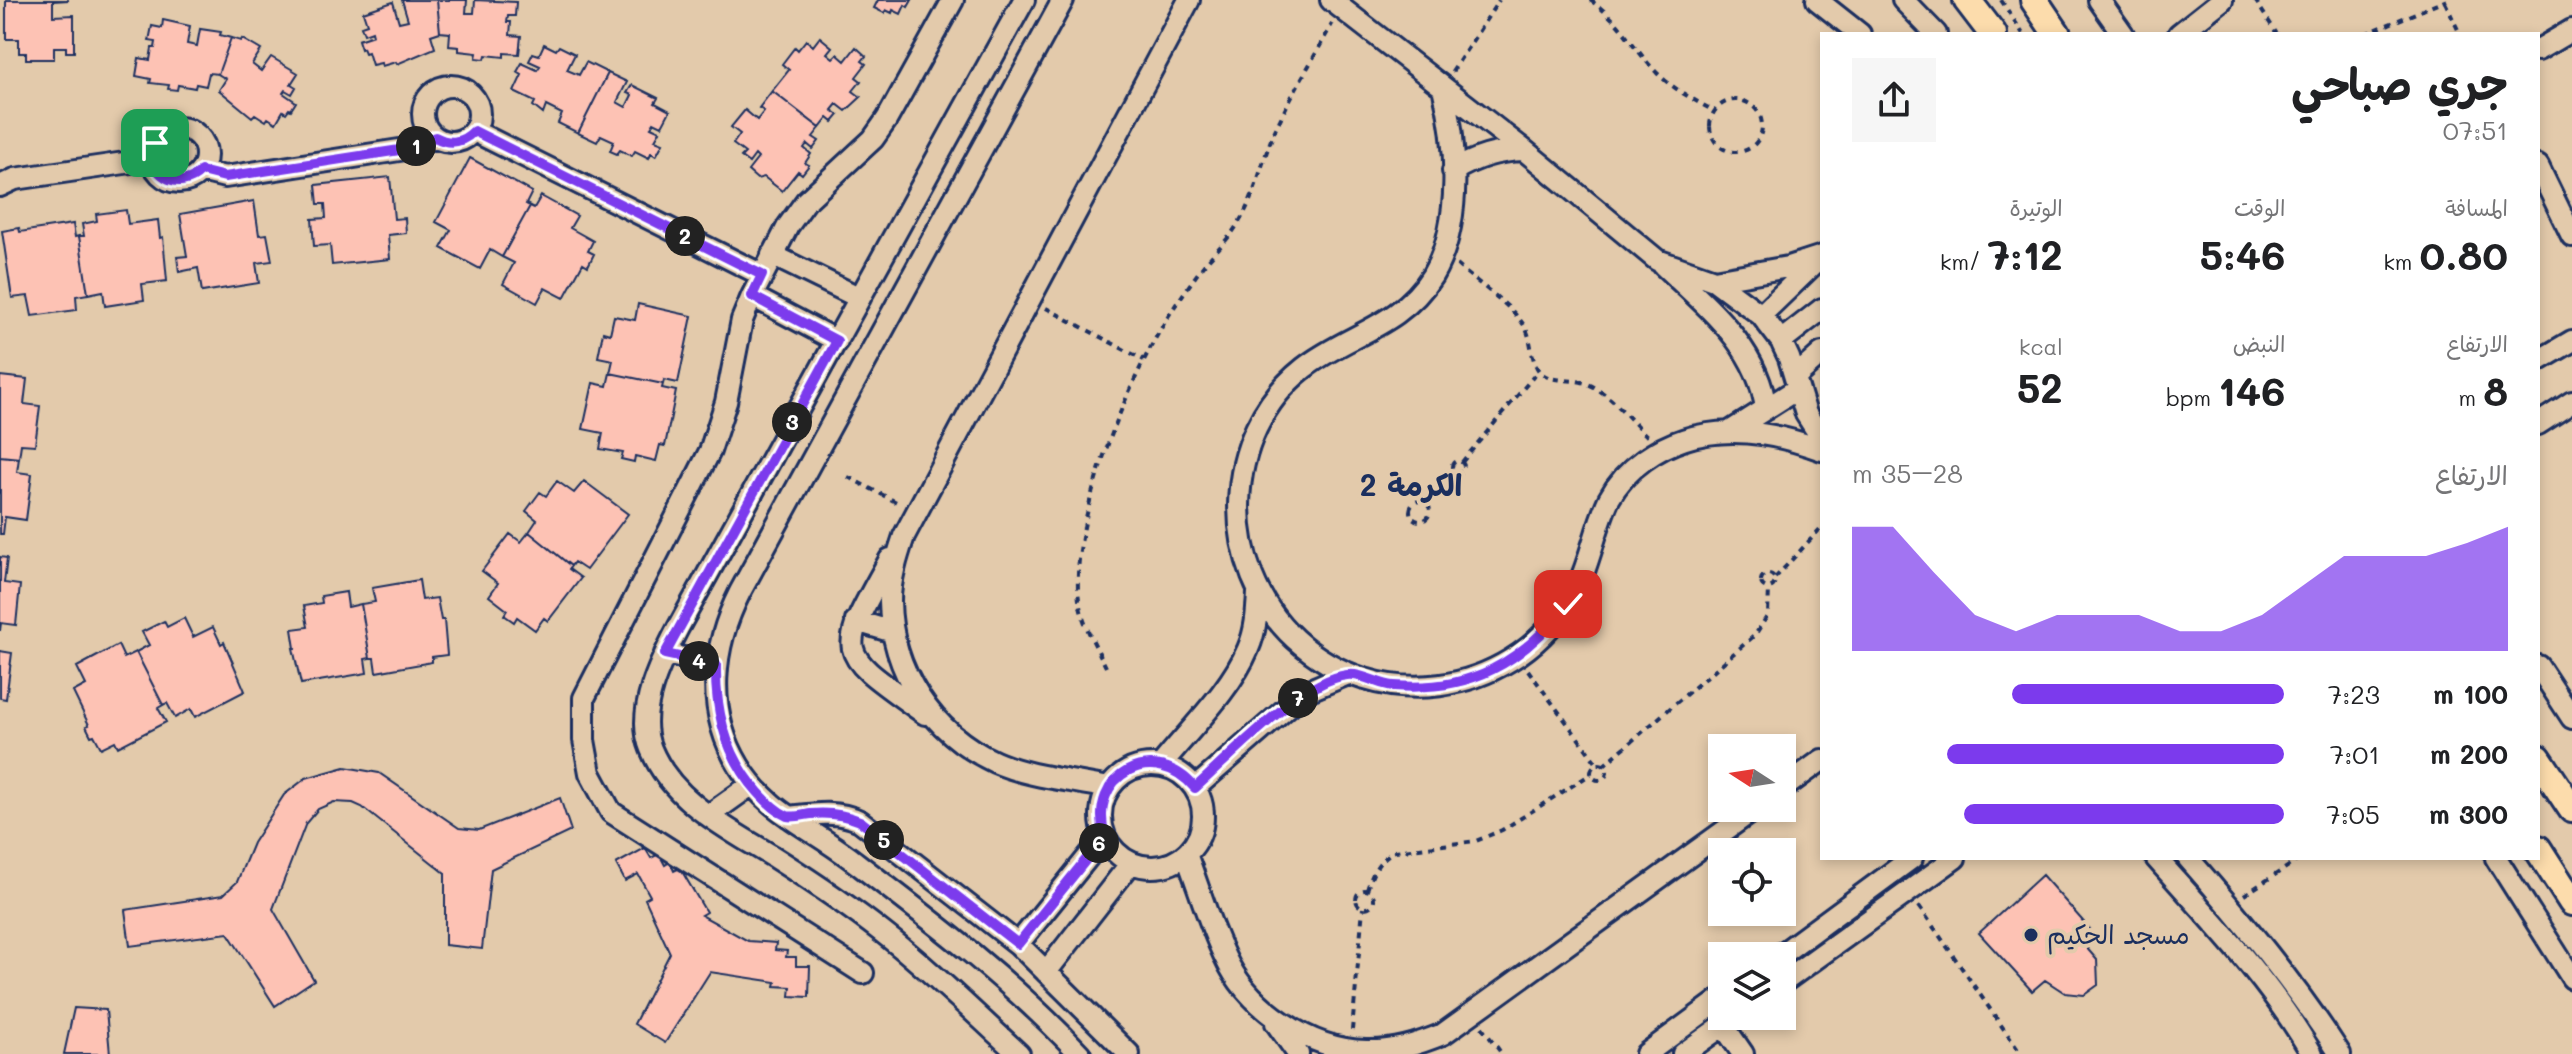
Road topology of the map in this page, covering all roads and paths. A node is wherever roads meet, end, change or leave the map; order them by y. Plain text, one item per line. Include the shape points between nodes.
1 (953, 0) edge
2 (1024, 0) edge
3 (1063, 0) edge
4 (1189, 0) edge
5 (1499, 0) edge
6 (1590, 0) edge
7 (1817, 0) edge
8 (1903, 0) edge
9 (1967, 0) edge
10 (2001, 0) edge
11 (2034, 0) edge
12 (2099, 0) edge
13 (2222, 0) edge
14 (2255, 0) edge
15 (2445, 0) edge
16 (1336, 4) edge
17 (2572, 30) edge
18 (1857, 32) edge
19 (1934, 32) edge
20 (1991, 32) edge
21 (2022, 32) edge
22 (2056, 32) edge
23 (2122, 32) edge
24 (2182, 32) edge
25 (2276, 32) edge
26 (2370, 32) edge
27 (2459, 32) edge
28 (2540, 49) edge
29 (1443, 87) junction
30 (1714, 111) junction
31 (474, 131) junction
32 (435, 137) junction
33 (1524, 150) junction
34 (152, 159) junction
35 (2540, 170) edge
36 (201, 171) junction
37 (1453, 171) junction
38 (5, 181) edge
39 (2572, 236) edge
40 (1443, 254) junction
41 (772, 255) junction
42 (1820, 257) edge
43 (1820, 258) edge
44 (1657, 260) junction
45 (762, 275) junction
46 (1714, 280) junction
47 (752, 296) junction
48 (860, 298) junction
49 (1739, 298) junction
50 (1029, 300) junction
51 (1820, 311) edge
52 (1761, 315) junction
53 (1719, 318) junction
54 (837, 341) junction
55 (1781, 341) junction
56 (2572, 341) edge
57 (1820, 355) edge
58 (1144, 360) junction
59 (2540, 360) edge
60 (1538, 371) junction
61 (1796, 383) junction
62 (2572, 402) edge
63 (1766, 409) junction
64 (2540, 423) edge
65 (1731, 431) junction
66 (1820, 436) edge
67 (1659, 448) junction
68 (1820, 449) edge
69 (1462, 462) junction
70 (1454, 471) junction
71 (848, 477) dead end
72 (1426, 504) junction
73 (916, 513) junction
74 (1820, 529) edge
75 (904, 536) junction
76 (1775, 578) junction
77 (1769, 588) junction
78 (1258, 593) junction
79 (856, 621) junction
80 (893, 632) junction
81 (665, 654) junction
82 (898, 655) junction
83 (1517, 656) junction
84 (716, 665) junction
85 (1106, 667) dead end
86 (2540, 669) edge
87 (869, 674) junction
88 (1348, 674) junction
89 (2572, 718) edge
90 (948, 731) junction
91 (1820, 761) edge
92 (2540, 761) edge
93 (1161, 765) junction
94 (1601, 765) junction
95 (1591, 774) junction
96 (1796, 779) edge
97 (751, 785) junction
98 (1109, 788) junction
99 (1195, 788) junction
100 (2572, 809) edge
101 (709, 815) junction
102 (789, 817) junction
103 (1737, 822) edge
104 (1105, 836) junction
105 (2540, 852) edge
106 (1186, 854) junction
107 (1911, 860) edge
108 (1916, 860) edge
109 (1952, 860) edge
110 (2158, 860) edge
111 (2190, 860) edge
112 (2298, 860) edge
113 (2497, 860) edge
114 (1131, 863) junction
115 (1929, 876) junction
116 (1367, 890) junction
117 (1908, 891) junction
118 (2572, 902) edge
119 (2228, 905) junction
120 (1363, 908) junction
121 (1018, 944) junction
122 (1796, 944) edge
123 (1046, 972) junction
124 (863, 973) dead end
125 (1796, 973) edge
126 (2572, 978) edge
127 (1708, 1008) edge
128 (1267, 1010) junction
129 (1473, 1014) junction
130 (1716, 1030) edge
131 (1734, 1030) edge
132 (1443, 1034) junction
133 (1349, 1051) edge
134 (1019, 1054) edge
135 (1080, 1054) edge
136 (1129, 1054) edge
137 (1298, 1054) edge
138 (1416, 1054) edge
139 (1502, 1054) edge
140 (1646, 1054) edge
141 (1683, 1054) edge
142 (1743, 1054) edge
143 (2021, 1054) edge
144 (2312, 1054) edge
145 (2340, 1054) edge

1 - 41 street via 887,119 860,153 796,213
2 - 48 street
3 - 84 street via 740,592 720,639
4 - 50 street
5 - 29 path
6 - 30 path via 1616,22 1657,73
7 - 18 street
8 - 19 street
9 - 20 main road
10 - 21 path
11 - 22 main road
12 - 23 street
13 - 24 street
14 - 25 path
15 - 26 path
15 - 27 path
16 - 29 street
16 - 58 path via 1276,128 1255,192 1236,227 1174,307
17 - 28 street
29 - 33 street
29 - 37 street
30 - 30 path via 1709,132 1722,150 1744,152 1760,137 1760,115 1744,100 1722,103
31 - 32 street via 460,141
31 - 32 street via 478,104 466,89 447,86 425,103 424,122
31 - 45 street
32 - 36 street via 406,149 225,177
33 - 37 street via 1475,158
33 - 44 street
34 - 36 street via 159,173 173,181 188,180
34 - 36 street via 159,136 181,128 196,134 205,147
34 - 38 street
35 - 39 street
37 - 40 street via 1453,208
40 - 60 path via 1525,327
40 - 78 street via 1408,305 1303,369 1270,405 1247,449 1238,497 1242,547
41 - 45 street
41 - 48 street
42 - 46 street
43 - 52 street
44 - 46 street
44 - 53 street
45 - 47 street
46 - 49 street
47 - 54 street
47 - 124 street via 710,451 584,698 584,740 590,773 611,812
48 - 54 street
49 - 52 street
49 - 53 street
50 - 58 path
50 - 73 street
51 - 55 street
52 - 55 street
53 - 63 street via 1755,368
54 - 81 street
55 - 61 street
56 - 59 street
57 - 61 street
58 - 85 path via 1105,454 1077,576 1080,608
60 - 67 path via 1589,384
60 - 69 path
61 - 63 street
61 - 66 street
62 - 64 street
63 - 65 street
65 - 67 street via 1694,435
65 - 68 street via 1767,434
67 - 83 street via 1632,468 1611,494 1568,604
69 - 70 path via 1463,471
69 - 70 path via 1455,461
70 - 72 path
71 - 73 path
72 - 72 path via 1412,504 1413,519 1427,518
73 - 75 street
74 - 76 path
75 - 79 street
75 - 80 street via 890,599
76 - 77 path
76 - 77 path via 1764,576 1762,584
77 - 94 path via 1768,615 1755,635
78 - 88 street via 1282,627 1312,655
78 - 93 street via 1249,647 1237,671
79 - 80 street
79 - 87 street via 852,650
80 - 82 street
81 - 84 street
81 - 101 street via 653,679 649,745 663,773
82 - 87 street
82 - 90 street via 919,696
83 - 88 street via 1478,677 1435,687 1391,686
83 - 94 path
84 - 97 street via 723,728
86 - 89 street
87 - 90 street
88 - 99 street via 1305,692
90 - 98 street via 996,762
91 - 96 street
92 - 100 main road
93 - 98 street via 1131,768
93 - 99 street via 1175,769
94 - 95 path
94 - 95 path via 1604,777 1597,780
95 - 116 path via 1476,841 1395,851 1375,867
97 - 101 street
97 - 102 street
98 - 104 street via 1101,811
99 - 106 street via 1203,815 1201,830
101 - 134 street via 880,930
102 - 121 street via 828,813 860,821
102 - 135 street via 986,964
103 - 129 street
104 - 114 street
104 - 121 street
105 - 118 main road
106 - 114 street via 1170,864
106 - 128 street via 1226,959
107 - 122 street
108 - 115 street
109 - 115 street
110 - 144 street via 2290,1018
111 - 119 street
112 - 119 path
113 - 126 street
114 - 123 street
115 - 117 street
116 - 120 path via 1357,895
116 - 120 path via 1373,904
117 - 125 street
117 - 143 path
119 - 145 street
120 - 133 path
121 - 123 street
123 - 136 street
127 - 140 street
128 - 133 street via 1298,1032
128 - 137 street
129 - 132 street
129 - 139 path
130 - 141 street
131 - 142 street
132 - 133 street via 1406,1048
132 - 138 street

